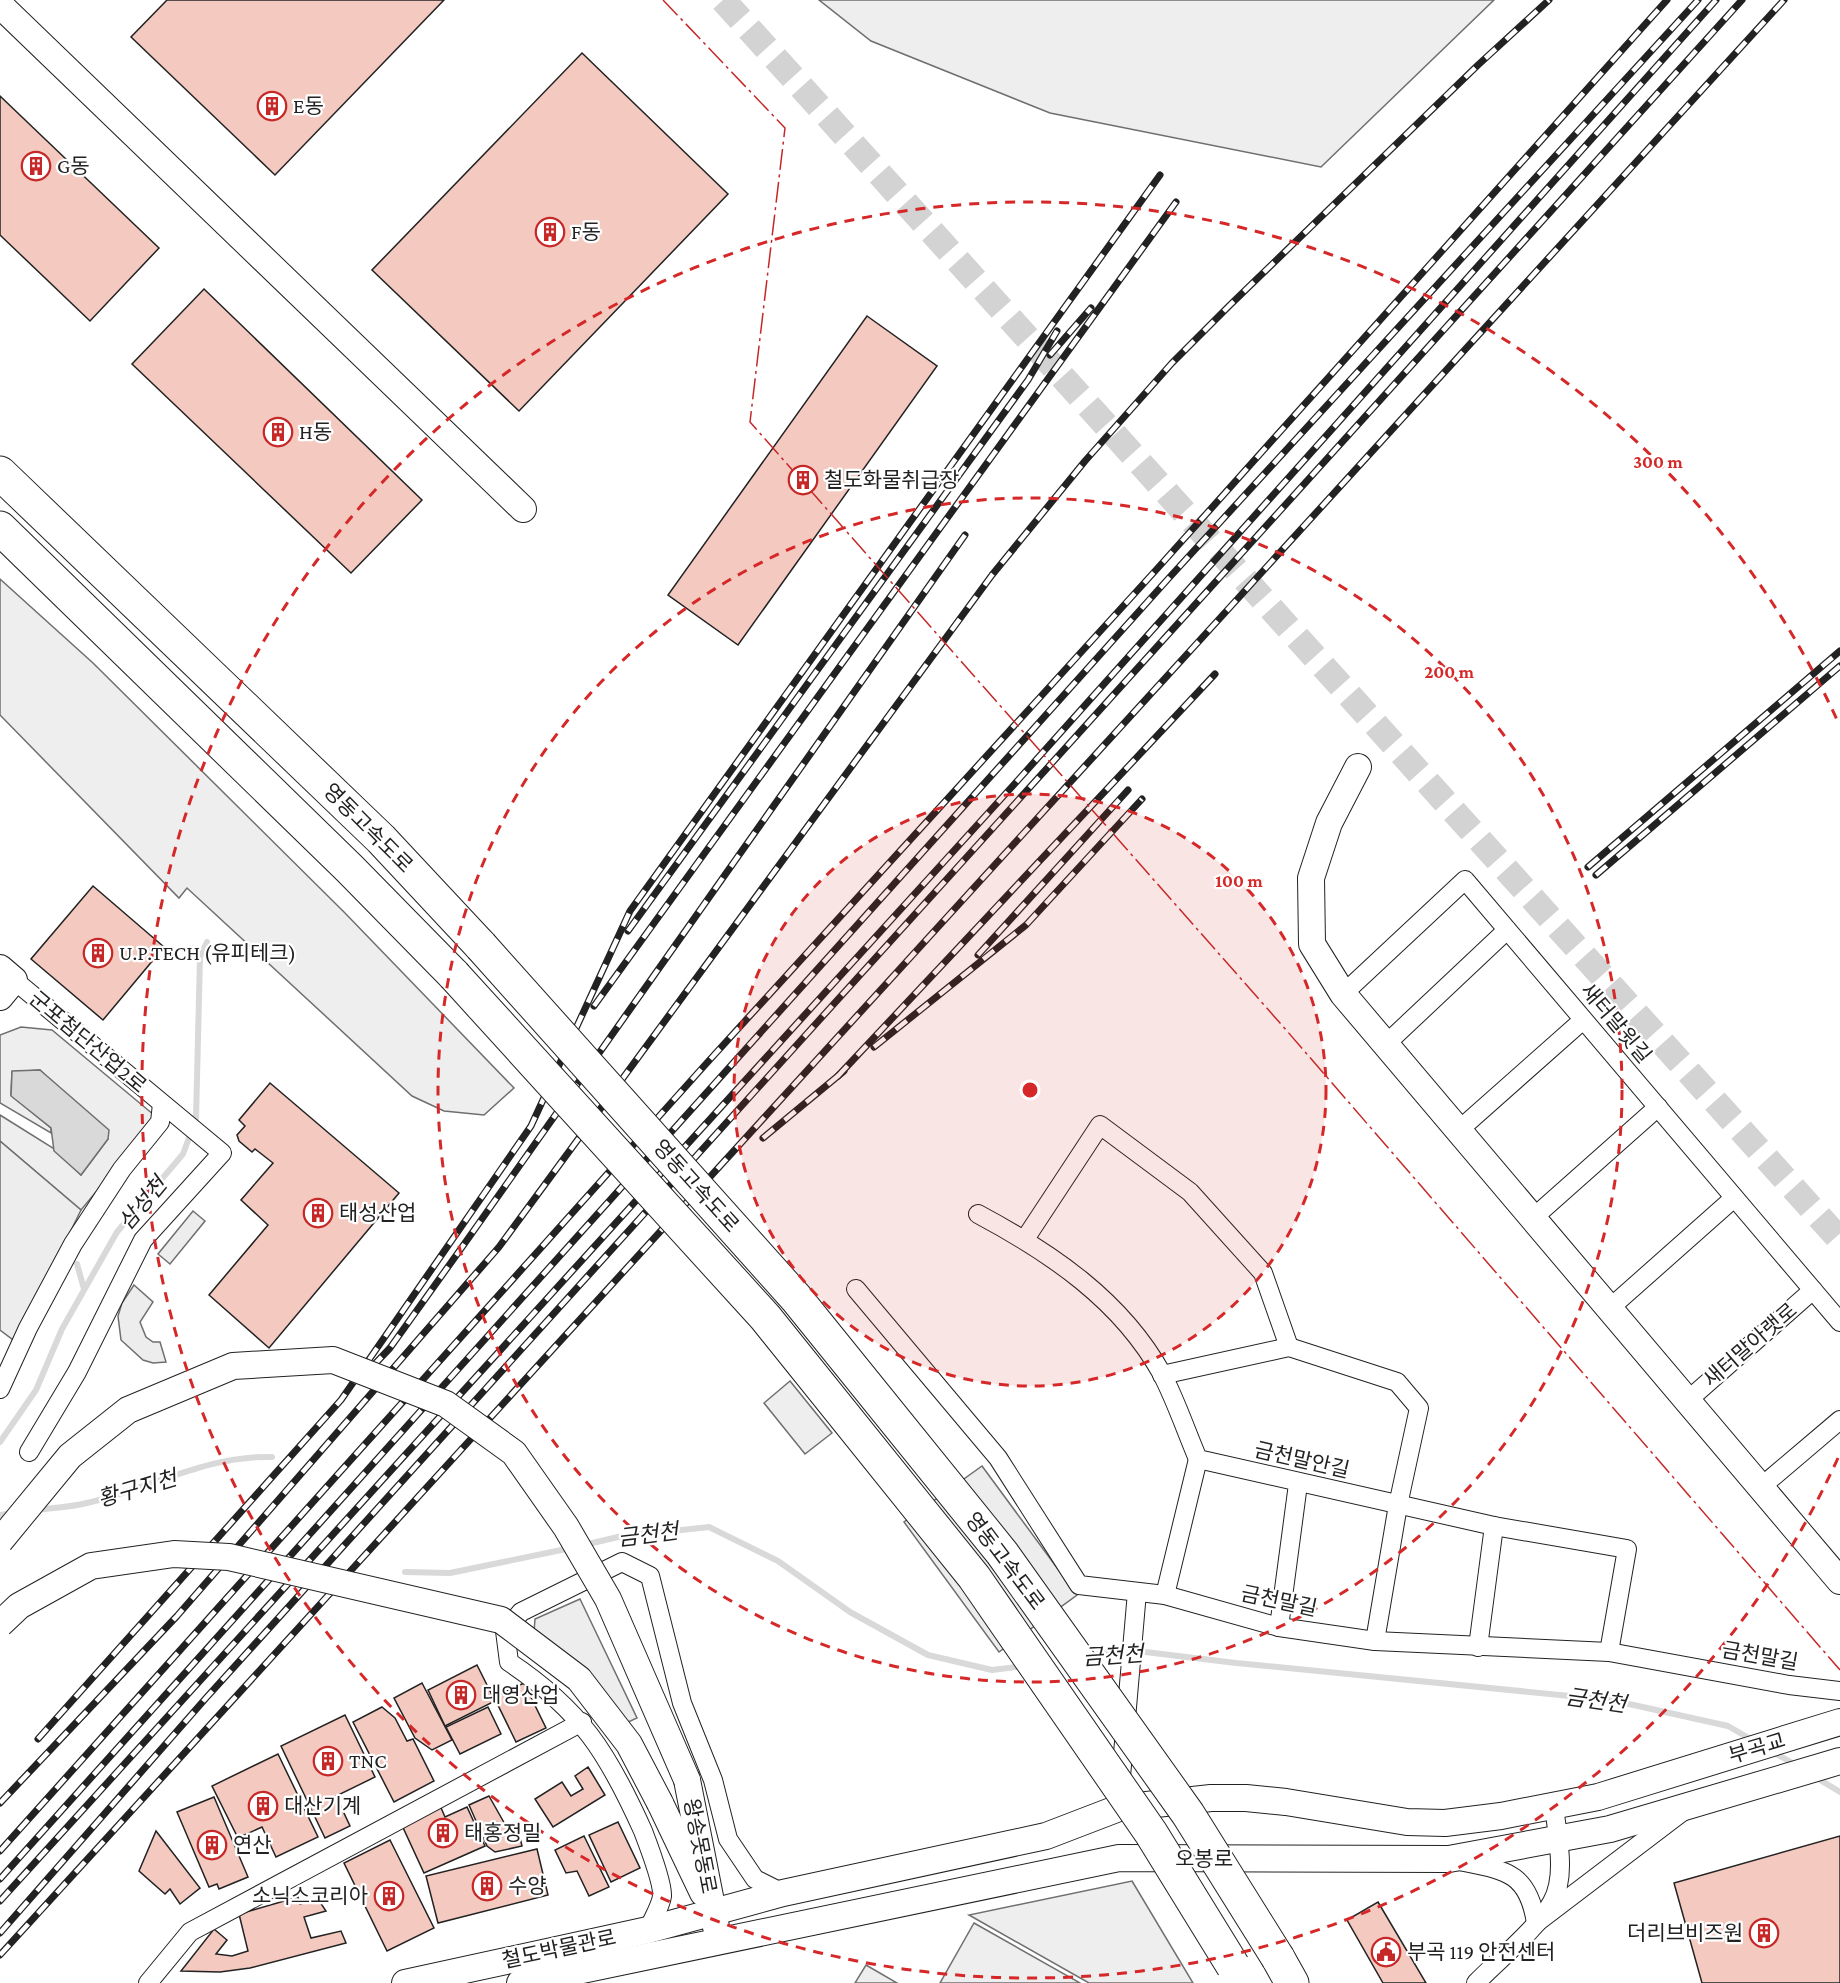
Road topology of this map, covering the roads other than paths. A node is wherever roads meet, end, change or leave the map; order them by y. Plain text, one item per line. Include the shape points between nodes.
1 (0, 5) edge
2 (0, 473) edge
3 (523, 508) dead end
4 (0, 528) edge
5 (1358, 767) dead end
6 (1507, 930) junction
7 (5, 982) edge
8 (1343, 994) junction
9 (1583, 1020) junction
10 (1386, 1044) junction
11 (162, 1104) junction
12 (1658, 1107) junction
13 (1459, 1130) junction
14 (1734, 1198) junction
15 (978, 1214) dead end
16 (1533, 1218) junction
17 (1025, 1239) junction
18 (856, 1289) dead end
19 (1813, 1290) junction
20 (1610, 1308) junction
21 (1840, 1322) edge
22 (1289, 1347) junction
23 (1162, 1375) junction
24 (0, 1389) edge
25 (1688, 1401) junction
26 (1840, 1420) edge
27 (29, 1452) dead end
28 (1198, 1459) junction
29 (1299, 1484) junction
30 (1761, 1487) junction
31 (1398, 1505) junction
32 (1494, 1526) junction
33 (0, 1541) edge
34 (1838, 1575) edge
35 (1137, 1592) junction
36 (1165, 1596) junction
37 (0, 1624) edge
38 (1279, 1627) junction
39 (1375, 1641) junction
40 (1478, 1647) junction
41 (1609, 1653) junction
42 (1840, 1690) edge
43 (582, 1722) junction
44 (1840, 1722) edge
45 (1840, 1761) edge
46 (1554, 1806) junction
47 (1691, 1806) junction
48 (1119, 1808) junction
49 (1558, 1840) junction
50 (1449, 1859) junction
51 (783, 1893) junction
52 (712, 1912) junction
53 (1536, 1923) junction
54 (648, 1930) junction
55 (720, 1943) junction
56 (1285, 1970) edge
57 (1238, 1974) edge
58 (148, 1983) edge
59 (405, 1983) edge
60 (520, 1983) edge
61 (1476, 1983) edge

1 - 3 street
2 - 56 highway, 영동고속도로, bridge via 381,839 796,1298 1002,1553 1188,1814
4 - 57 highway, 영동고속도로, bridge via 454,975 765,1317 974,1577 1151,1833
5 - 8 street, 새터말아랫로 via 1329,823 1311,878 1312,944
6 - 8 street, 새터말윗길 via 1465,880
6 - 9 street, 새터말윗길
6 - 10 street
7 - 11 street, 군포첨단산업2로
8 - 10 street, 새터말아랫로
9 - 12 street, 새터말윗길
9 - 13 street
10 - 13 street, 새터말아랫로
11 - 24 street via 160,1122 122,1169 73,1244
11 - 27 street, 군포첨단산업2로 via 222,1153 143,1240 77,1372
12 - 14 street, 새터말윗길
12 - 16 street
13 - 16 street, 새터말아랫로
14 - 19 street, 새터말윗길
14 - 20 street
15 - 17 street
16 - 20 street, 새터말아랫로
17 - 22 street via 1100,1125 1190,1192 1263,1273
17 - 23 street via 1067,1267 1104,1300 1134,1331
18 - 35 street, 금천말길 via 998,1458 1079,1585
19 - 21 street, 새터말윗길
19 - 25 street, 새터말아랫로
20 - 25 street, 새터말아랫로
22 - 23 street
22 - 31 street via 1397,1382 1419,1408
23 - 28 street
25 - 30 street, 새터말아랫로
26 - 30 street
28 - 29 street, 금천말안길
28 - 36 street
29 - 31 street, 금천말안길
29 - 38 street
30 - 34 street, 새터말아랫로
31 - 32 street, 금천말안길
31 - 39 street
32 - 40 street
32 - 41 street, 금천말안길 via 1627,1549
33 - 52 street, 왕송못동로, bridge via 70,1456 128,1410 233,1366 333,1360 446,1404 514,1454 566,1527 608,1599 687,1780
35 - 36 street, 금천말길
35 - 48 street
36 - 38 street, 금천말길
37 - 52 street, 왕송못동로, bridge via 19,1606 91,1566 174,1554 229,1557 501,1620 579,1678 629,1744
38 - 39 street, 금천말길
39 - 40 street, 금천말길
40 - 41 street, 금천말길
41 - 42 street, 금천말길 via 1789,1685
43 - 51 street via 538,1681 509,1662 504,1632 521,1611 622,1562 650,1576 682,1703 713,1780 728,1839 754,1879
43 - 54 street via 608,1758 650,1847 662,1896
43 - 58 street via 190,1932
44 - 46 street, 부곡교 via 1598,1797
45 - 47 street, 부곡교
46 - 48 street via 1445,1823 1407,1822 1246,1798
46 - 49 street
47 - 49 street, 오봉로
47 - 53 street
48 - 51 street via 1046,1836
49 - 50 street, 오봉로
49 - 53 street via 1558,1883 1552,1902
50 - 53 street via 1502,1869 1521,1883 1532,1902
50 - 55 street, 오봉로 via 1119,1858
51 - 52 street
52 - 54 street, 철도박물관로
52 - 55 street, 왕송못동로
53 - 61 street
54 - 59 street, 철도박물관로
55 - 60 street, 철도박물관로

